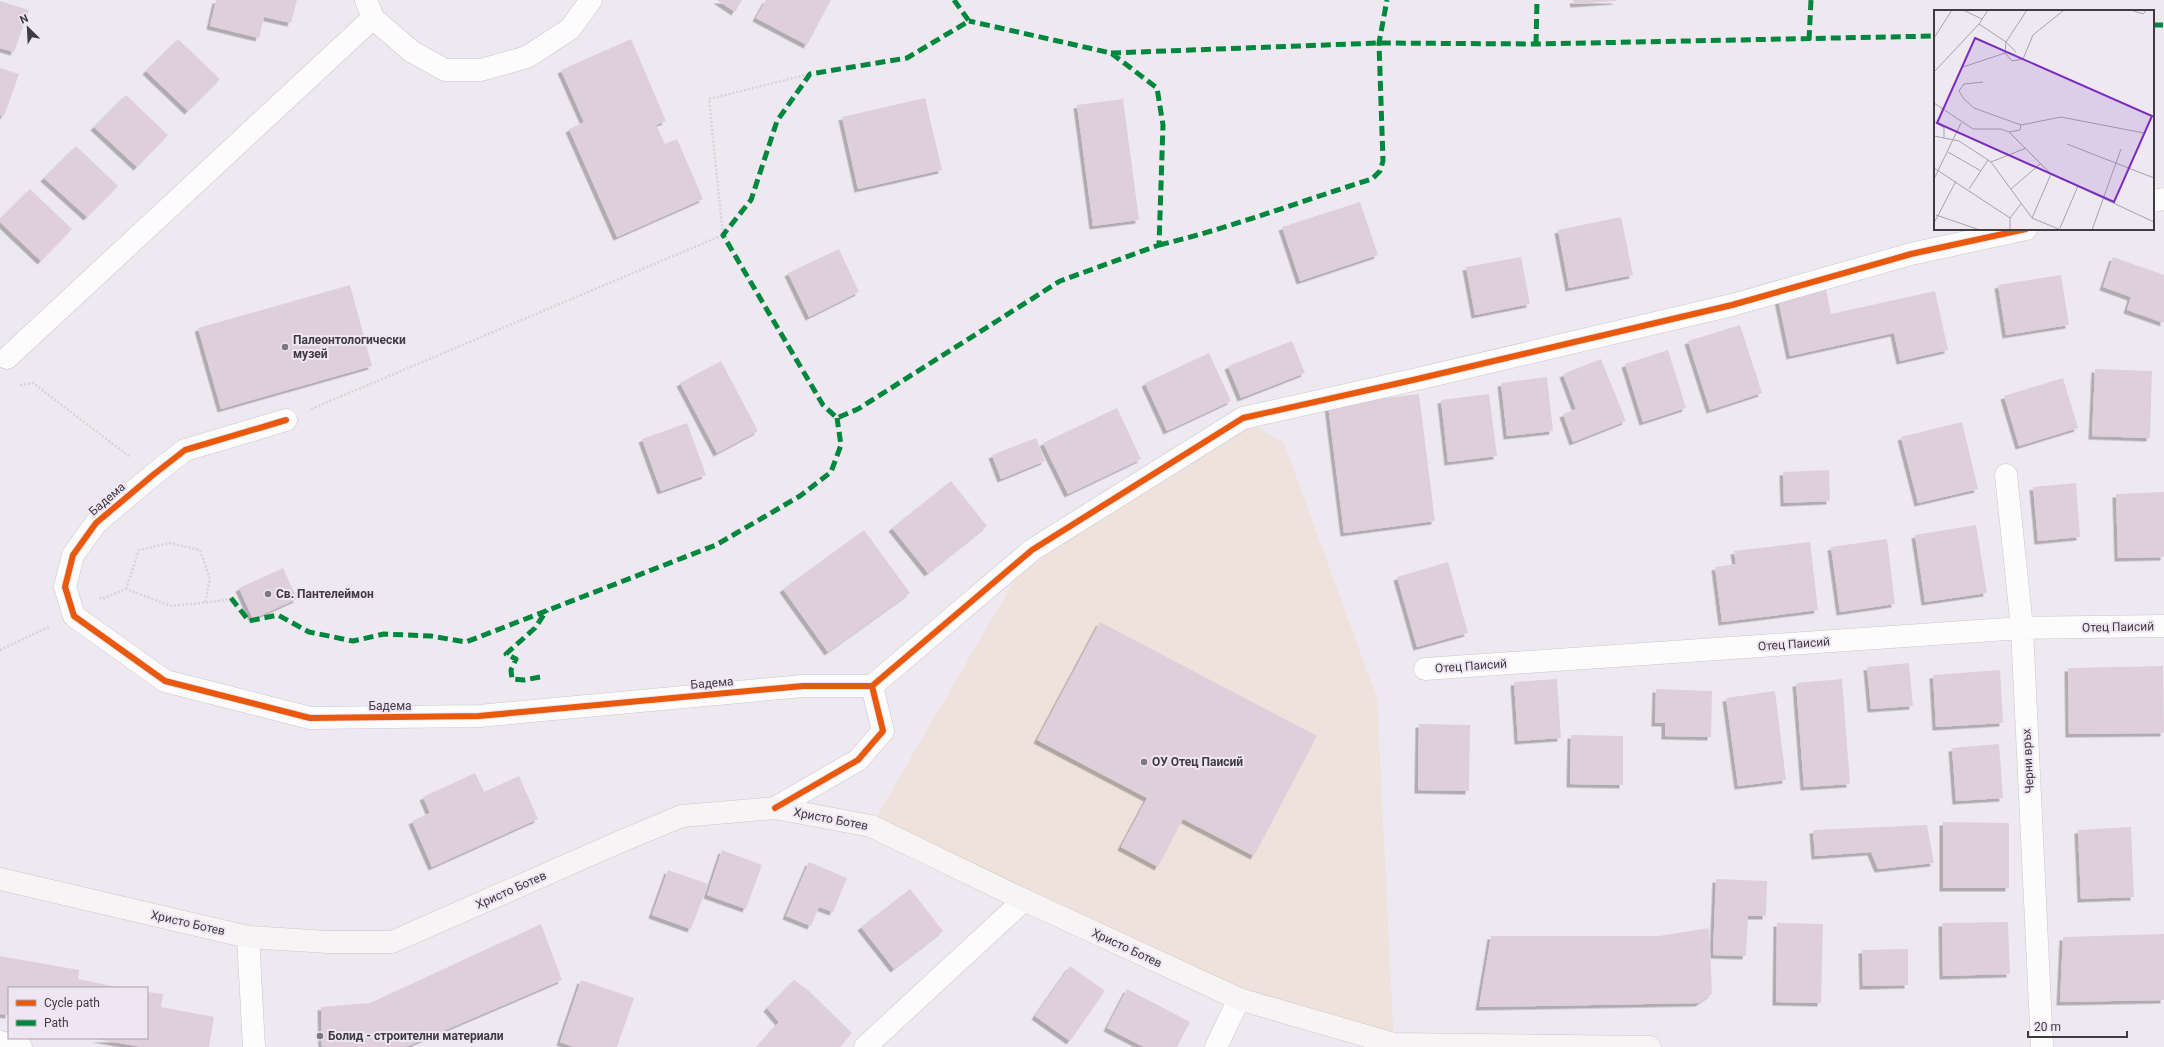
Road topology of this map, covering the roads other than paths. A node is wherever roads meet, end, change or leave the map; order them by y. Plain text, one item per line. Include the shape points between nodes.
1 (591, 0) edge
2 (370, 9) edge
3 (2164, 199) edge
4 (2154, 201) edge
5 (2021, 230) edge
6 (7, 358) dead end
7 (286, 420) road end
8 (2006, 475) dead end
9 (2164, 626) edge
10 (2022, 628) junction
11 (1425, 669) dead end
12 (872, 686) junction
13 (775, 808) junction
14 (0, 879) edge
15 (1024, 900) junction
16 (248, 937) junction
17 (1238, 999) junction
18 (0, 1042) edge
19 (1394, 1045) edge
20 (21, 1047) edge
21 (254, 1047) edge
22 (865, 1047) edge
23 (1216, 1047) edge
24 (1650, 1047) edge
25 (2042, 1047) edge

1 - 2 street via 570,29 527,57 481,70 445,70 411,51
2 - 6 street
3 - 4 street
5 - 12 street via 1911,254 1732,305 1421,379 1242,418 1032,550
7 - 12 street, Бадема via 185,450 96,523 73,555 65,587 74,616 165,680 310,718 479,716 803,686
8 - 10 street, Черни връх
9 - 10 street, Отец Паисий
10 - 11 street, Отец Паисий
10 - 25 street, Черни връх
12 - 13 street via 883,731 858,760
13 - 15 main road, Христо Ботев via 871,826
13 - 16 main road, Христо Ботев via 682,816 392,942 328,942
14 - 16 main road, Христо Ботев
15 - 17 main road, Христо Ботев
15 - 22 street
16 - 21 street
17 - 19 main road, Христо Ботев
17 - 23 street
18 - 20 street
19 - 24 main road, Христо Ботев

